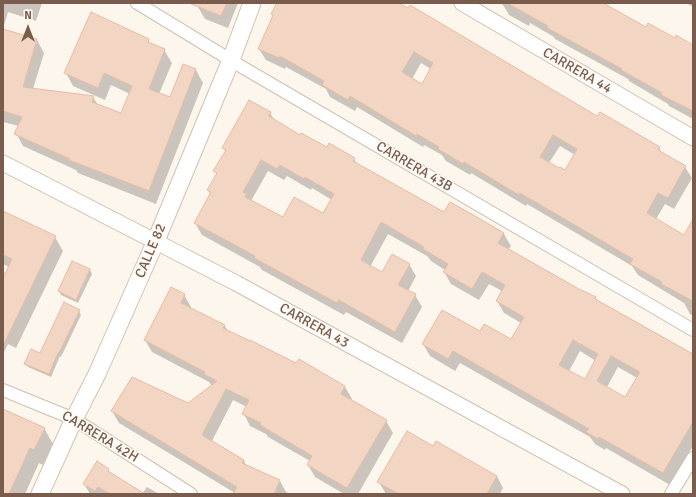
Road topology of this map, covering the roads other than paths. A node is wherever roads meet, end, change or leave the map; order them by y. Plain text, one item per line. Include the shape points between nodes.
1 (137, 3) edge
2 (252, 3) edge
3 (462, 3) edge
4 (231, 60) junction
5 (693, 138) edge
6 (3, 163) edge
7 (155, 242) junction
8 (693, 330) edge
9 (3, 390) edge
10 (74, 419) junction
11 (693, 458) edge
12 (40, 494) edge
13 (191, 494) edge
14 (622, 494) edge
15 (671, 494) edge

1 - 4 street, CARRERA 43B
2 - 4 main road, CALLE 82
3 - 5 street, CARRERA 44
4 - 7 main road, CALLE 82
4 - 8 street, CARRERA 43B
6 - 7 street, CARRERA 43
7 - 10 main road, CALLE 82 via 97,374
7 - 14 street, CARRERA 43 via 236,283
9 - 10 street, CARRERA 42H
10 - 12 main road, CALLE 82
10 - 13 street, CARRERA 42H
11 - 15 street

